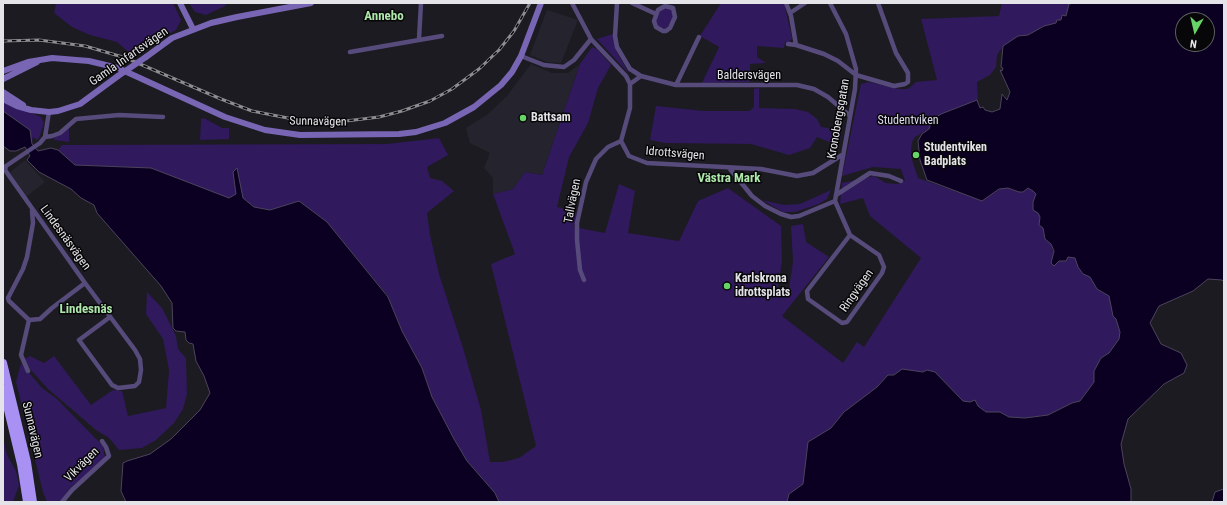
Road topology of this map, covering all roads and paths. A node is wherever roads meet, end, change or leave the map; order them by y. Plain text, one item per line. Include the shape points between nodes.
1 (180, 3) edge
2 (311, 3) edge
3 (421, 3) edge
4 (541, 3) edge
5 (572, 3) edge
6 (617, 3) edge
7 (632, 3) edge
8 (786, 3) edge
9 (805, 3) edge
10 (830, 3) edge
11 (878, 3) edge
12 (790, 13) junction
13 (656, 14) junction
14 (193, 29) junction
15 (442, 36) dead end
16 (699, 36) dead end
17 (419, 39) junction
18 (591, 39) junction
19 (788, 44) dead end
20 (796, 45) junction
21 (350, 52) dead end
22 (521, 56) junction
23 (4, 75) edge
24 (856, 75) junction
25 (641, 76) junction
26 (630, 84) junction
27 (676, 85) junction
28 (3, 91) edge
29 (3, 99) edge
30 (31, 110) junction
31 (49, 112) junction
32 (849, 115) junction
33 (163, 117) dead end
34 (45, 137) junction
35 (621, 141) junction
36 (842, 155) junction
37 (730, 169) junction
38 (4, 171) edge
39 (901, 181) dead end
40 (836, 195) junction
41 (835, 201) junction
42 (32, 210) junction
43 (850, 235) junction
44 (584, 280) dead end
45 (85, 283) junction
46 (110, 317) junction
47 (29, 320) junction
48 (3, 363) edge
49 (28, 371) dead end
50 (3, 389) edge
51 (102, 442) dead end
52 (27, 502) edge
53 (33, 502) edge
54 (62, 502) edge

1 - 14 main road
2 - 14 main road, Gamla Infartsvägen via 237,17
3 - 17 street
4 - 22 main road, Sunnavägen
5 - 18 street
6 - 25 street via 617,47 630,70
7 - 13 street
8 - 12 street
9 - 12 street
10 - 24 street, Kronobergsgatan via 846,34 856,62
11 - 24 street via 896,53 908,73 908,82 894,86
12 - 20 street
13 - 13 street via 654,24 659,30 666,31 675,17 673,8 665,6
14 - 31 main road, Gamla Infartsvägen, bridge via 172,38 80,104
15 - 17 street
16 - 27 street
17 - 21 street
18 - 22 street via 574,60 564,67 548,66
18 - 26 street via 626,76
19 - 20 street
20 - 24 street via 838,61
22 - 23 main road, Sunnavägen via 501,85 461,115 416,132 373,135 300,135 265,130 225,117 118,68 89,60 61,58 28,62
24 - 32 street, Kronobergsgatan
25 - 26 street
25 - 27 street, Baldersvägen
26 - 35 street via 630,108
27 - 32 street, Baldersvägen via 797,85 814,89 828,97
28 - 30 main road, Gamla Infartsvägen
29 - 30 main road, Gamla Infartsvägen
30 - 31 main road, Gamla Infartsvägen
31 - 34 street
32 - 36 street, Kronobergsgatan
33 - 34 street via 119,115 76,119 60,133
34 - 38 street, Lindesnäsvägen via 6,166
35 - 37 street, Idrottsvägen via 629,156 647,163
35 - 44 street, Tallvägen via 608,147 596,159 586,182 577,223 580,270
36 - 37 street, Idrottsvägen via 813,173 797,176 761,169
36 - 40 street, Kronobergsgatan
37 - 41 street via 752,196 779,214 791,217
38 - 42 street, Lindesnäsvägen
39 - 40 street via 870,173
40 - 41 street
41 - 43 street
42 - 45 street, Lindesnäsvägen
42 - 47 street via 33,223 27,258 8,299
43 - 43 street, Ringvägen via 807,291 808,298 842,323 847,322 884,266 880,255
45 - 46 street, Lindesnäsvägen
45 - 47 street via 40,319
46 - 46 street, Lindesnäsvägen via 140,359 141,376 135,386 118,388 112,385 79,340
47 - 49 street via 22,355
48 - 53 highway, Sunnavägen via 27,462
50 - 52 highway, Sunnavägen via 21,464
51 - 54 street, Vikvägen via 109,456

